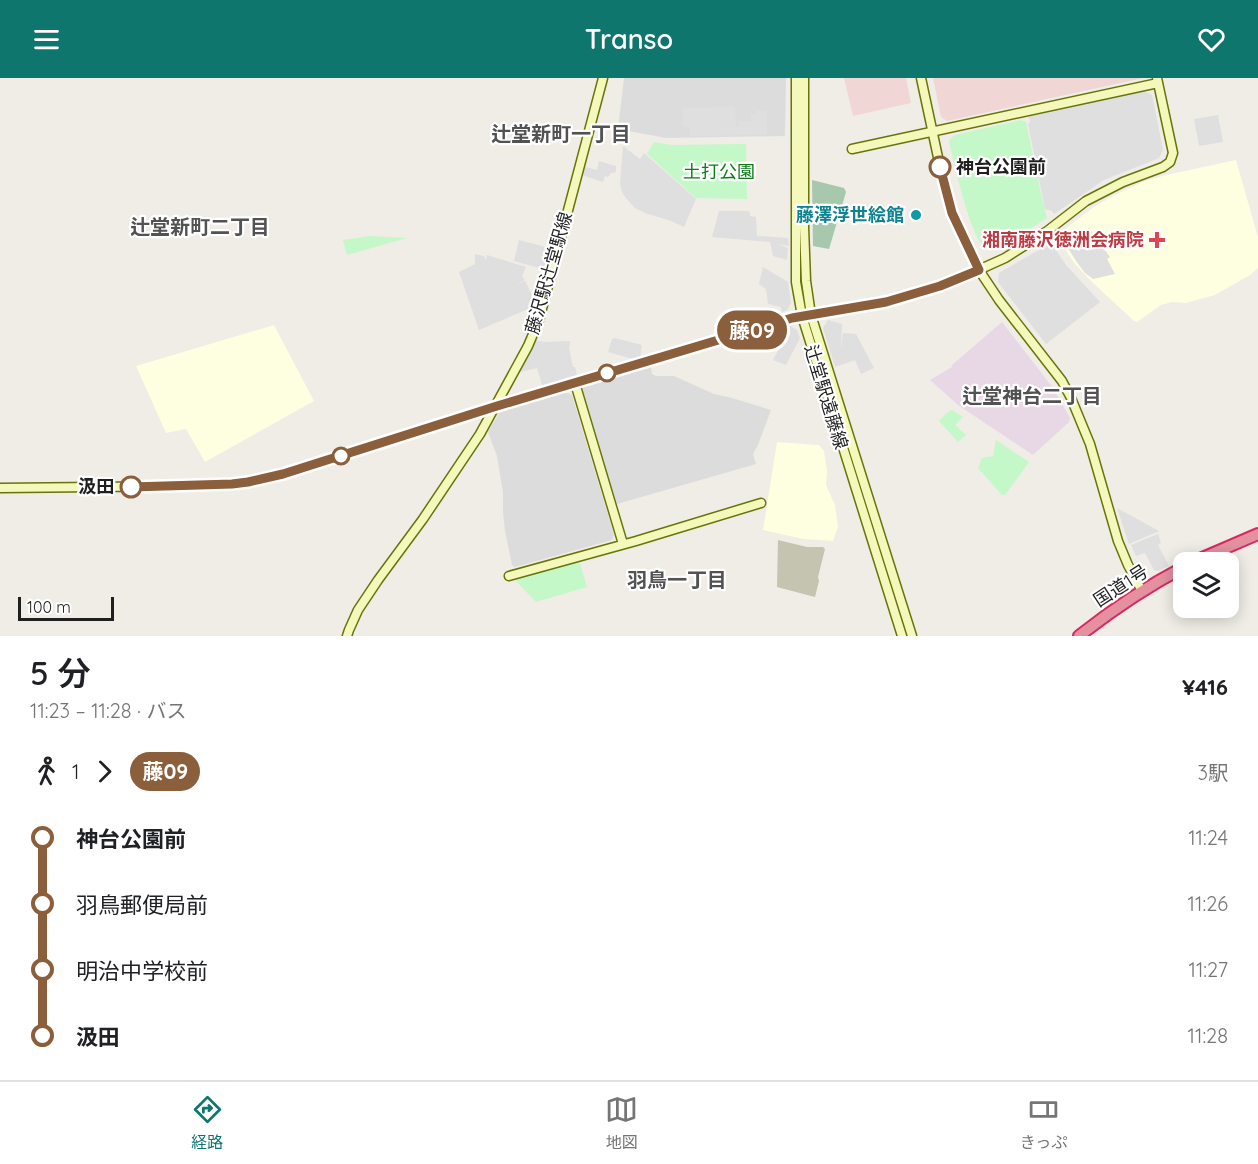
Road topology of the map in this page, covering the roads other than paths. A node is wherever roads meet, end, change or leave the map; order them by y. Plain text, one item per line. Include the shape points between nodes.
1 (603, 78) edge
2 (796, 78) edge
3 (804, 78) edge
4 (921, 78) edge
5 (1157, 81) edge
6 (932, 133) junction
7 (852, 149) dead end
8 (979, 270) junction
9 (806, 315) junction
10 (575, 383) junction
11 (497, 406) junction
12 (0, 488) edge
13 (761, 503) dead end
14 (1258, 534) edge
15 (623, 544) junction
16 (1215, 552) edge
17 (1173, 573) edge
18 (509, 576) dead end
19 (1143, 591) junction
20 (347, 636) edge
21 (902, 636) edge
22 (912, 636) edge
23 (1079, 636) edge

1 - 11 street, 藤沢駅辻堂駅線 via 539,320
2 - 9 street, 辻堂駅遠藤線 via 796,282
3 - 9 street, 辻堂駅遠藤線
4 - 6 street
5 - 6 street
5 - 8 street via 1173,153 1170,162 1086,201 1046,232
6 - 7 street
6 - 8 street via 952,213
8 - 9 street via 894,300
8 - 19 street via 1071,398 1090,444 1118,541
9 - 10 street
9 - 21 street, 辻堂駅遠藤線
9 - 22 street, 辻堂駅遠藤線
10 - 11 street
10 - 15 street
11 - 12 street via 248,482
11 - 20 street, 藤沢駅辻堂駅線 via 358,610
13 - 15 street
14 - 16 highway
15 - 18 street
17 - 19 highway, 国道1号
19 - 23 highway, 国道1号

